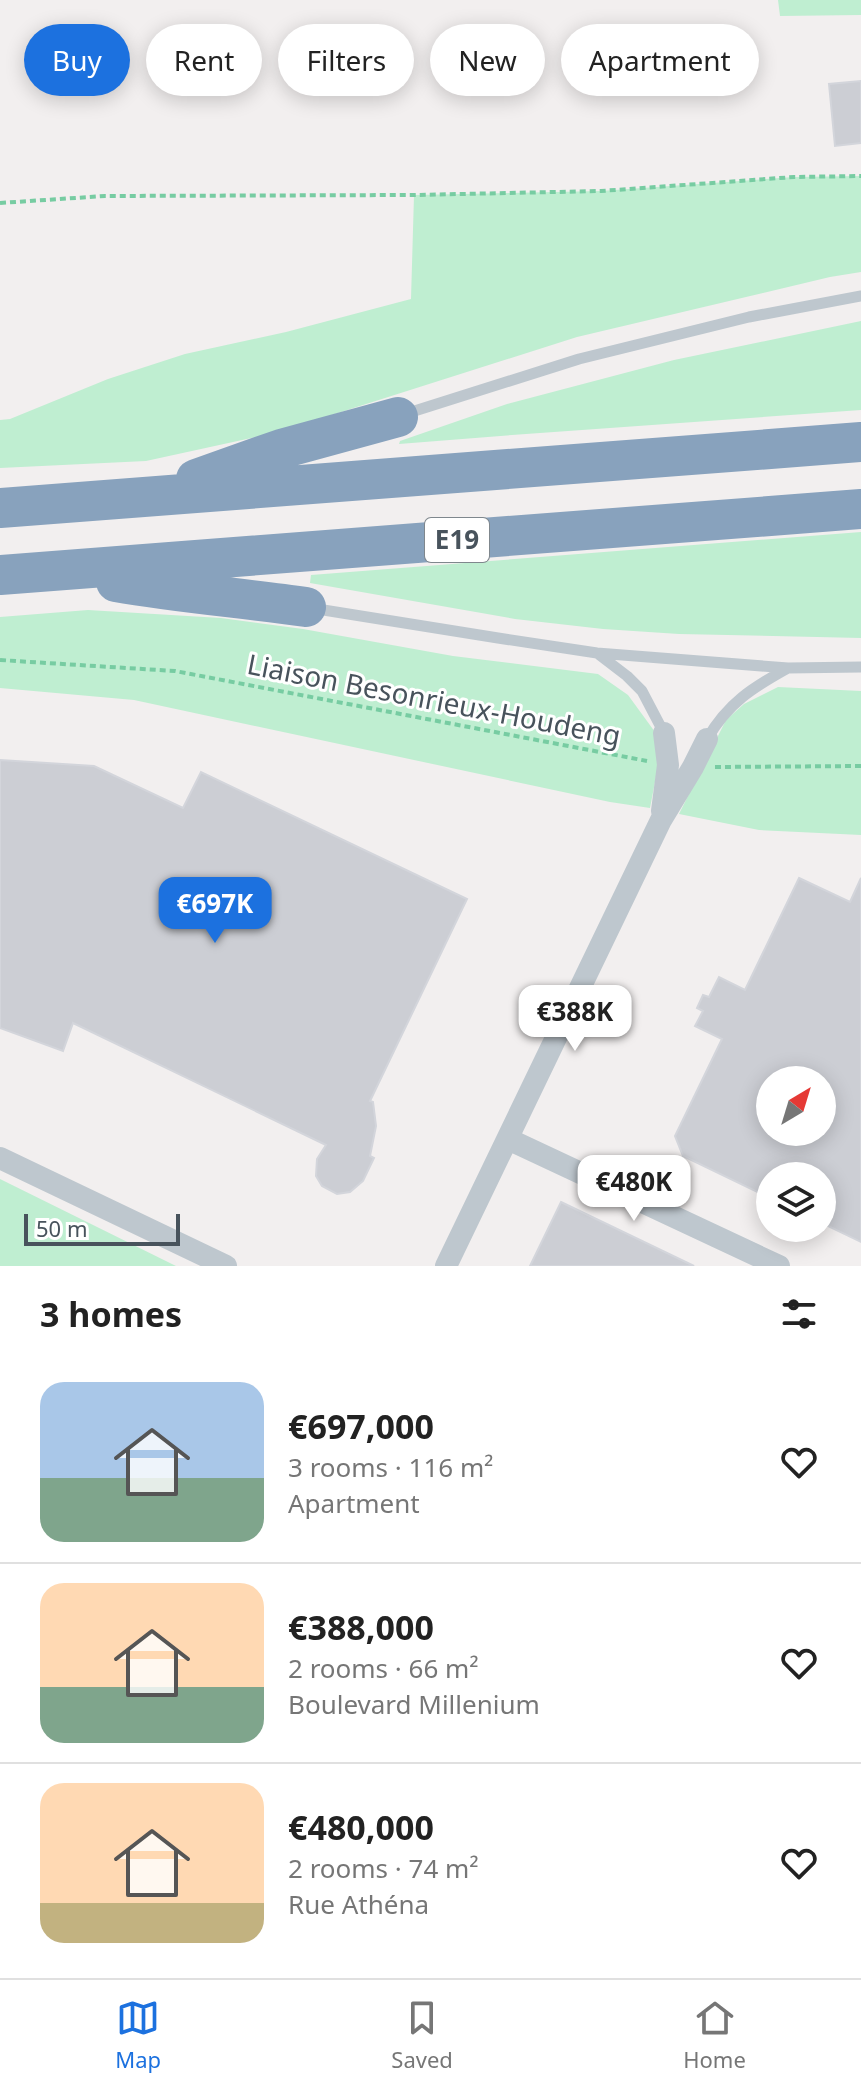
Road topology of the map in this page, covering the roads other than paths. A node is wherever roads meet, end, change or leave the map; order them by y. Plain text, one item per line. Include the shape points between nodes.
1 (861, 296) edge
2 (398, 417) joint
3 (861, 442) edge
4 (143, 497) junction
5 (0, 508) edge
6 (861, 509) edge
7 (53, 571) junction
8 (0, 575) edge
9 (306, 607) joint
10 (597, 653) junction
11 (861, 667) edge
12 (788, 668) junction
13 (664, 733) joint
14 (707, 739) joint
15 (661, 820) junction
16 (508, 1139) junction
17 (0, 1158) edge
18 (226, 1266) edge
19 (446, 1266) edge
20 (779, 1266) edge

1 - 2 lane via 579,359
2 - 4 highway via 281,449
3 - 4 highway
4 - 5 highway
6 - 7 highway, E19
7 - 8 highway, E19
7 - 9 highway
9 - 10 lane
10 - 12 lane
10 - 13 lane via 642,691
11 - 12 lane
12 - 14 lane via 732,704
13 - 15 street via 668,765
14 - 15 street
15 - 16 street
16 - 19 street
16 - 20 street
17 - 18 street

